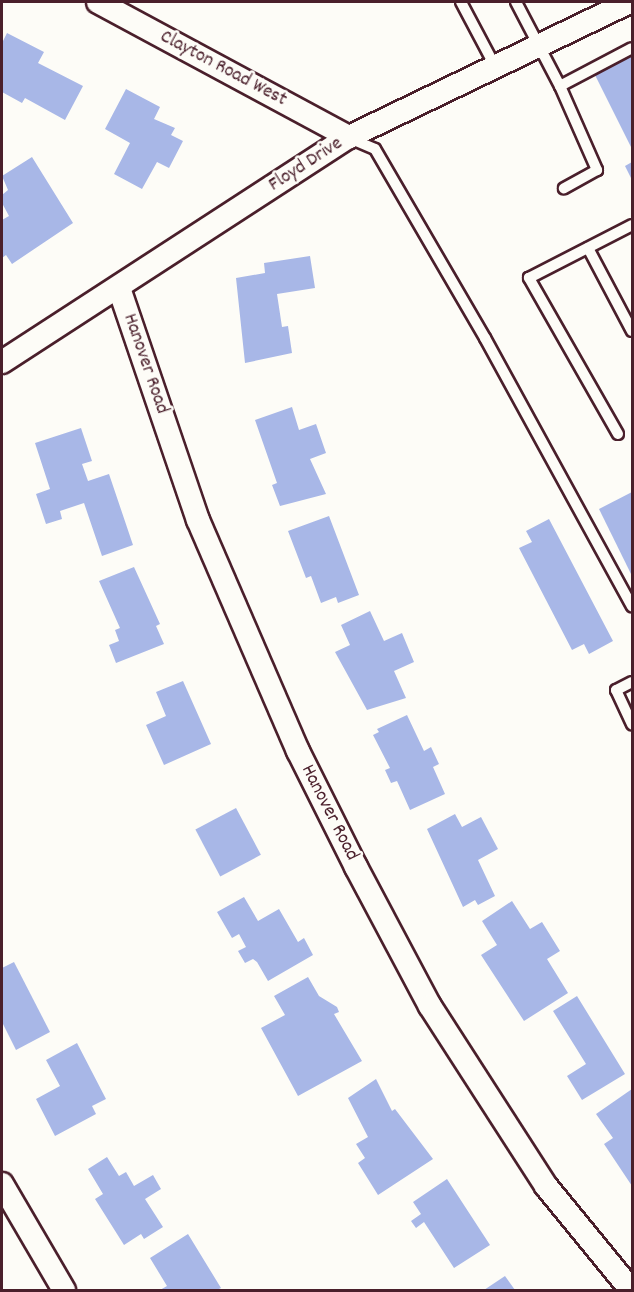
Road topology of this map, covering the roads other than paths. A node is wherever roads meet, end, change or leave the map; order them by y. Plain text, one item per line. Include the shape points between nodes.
1 (98, 2) edge
2 (461, 2) edge
3 (516, 2) edge
4 (630, 2) edge
5 (540, 46) junction
6 (633, 48) edge
7 (496, 68) junction
8 (560, 86) junction
9 (349, 137) junction
10 (564, 188) dead end
11 (633, 225) edge
12 (588, 248) junction
13 (119, 288) junction
14 (633, 332) edge
15 (2, 362) edge
16 (618, 434) dead end
17 (633, 606) edge
18 (633, 682) edge
19 (633, 724) edge
20 (2, 1184) edge
21 (64, 1290) edge
22 (631, 1290) edge

1 - 9 street, Clayton Road West
2 - 7 lane
3 - 5 lane
4 - 5 street, Floyd Drive
5 - 7 street, Floyd Drive
5 - 8 lane
6 - 8 lane
7 - 9 street, Floyd Drive
8 - 10 lane via 597,170
9 - 13 street, Floyd Drive
9 - 17 lane via 375,149
11 - 12 lane
12 - 14 lane
12 - 16 lane via 529,278
13 - 15 street, Floyd Drive
13 - 22 street, Hanover Road via 198,520 297,751 356,867 430,1006 539,1176
18 - 19 lane via 616,690
20 - 21 street

